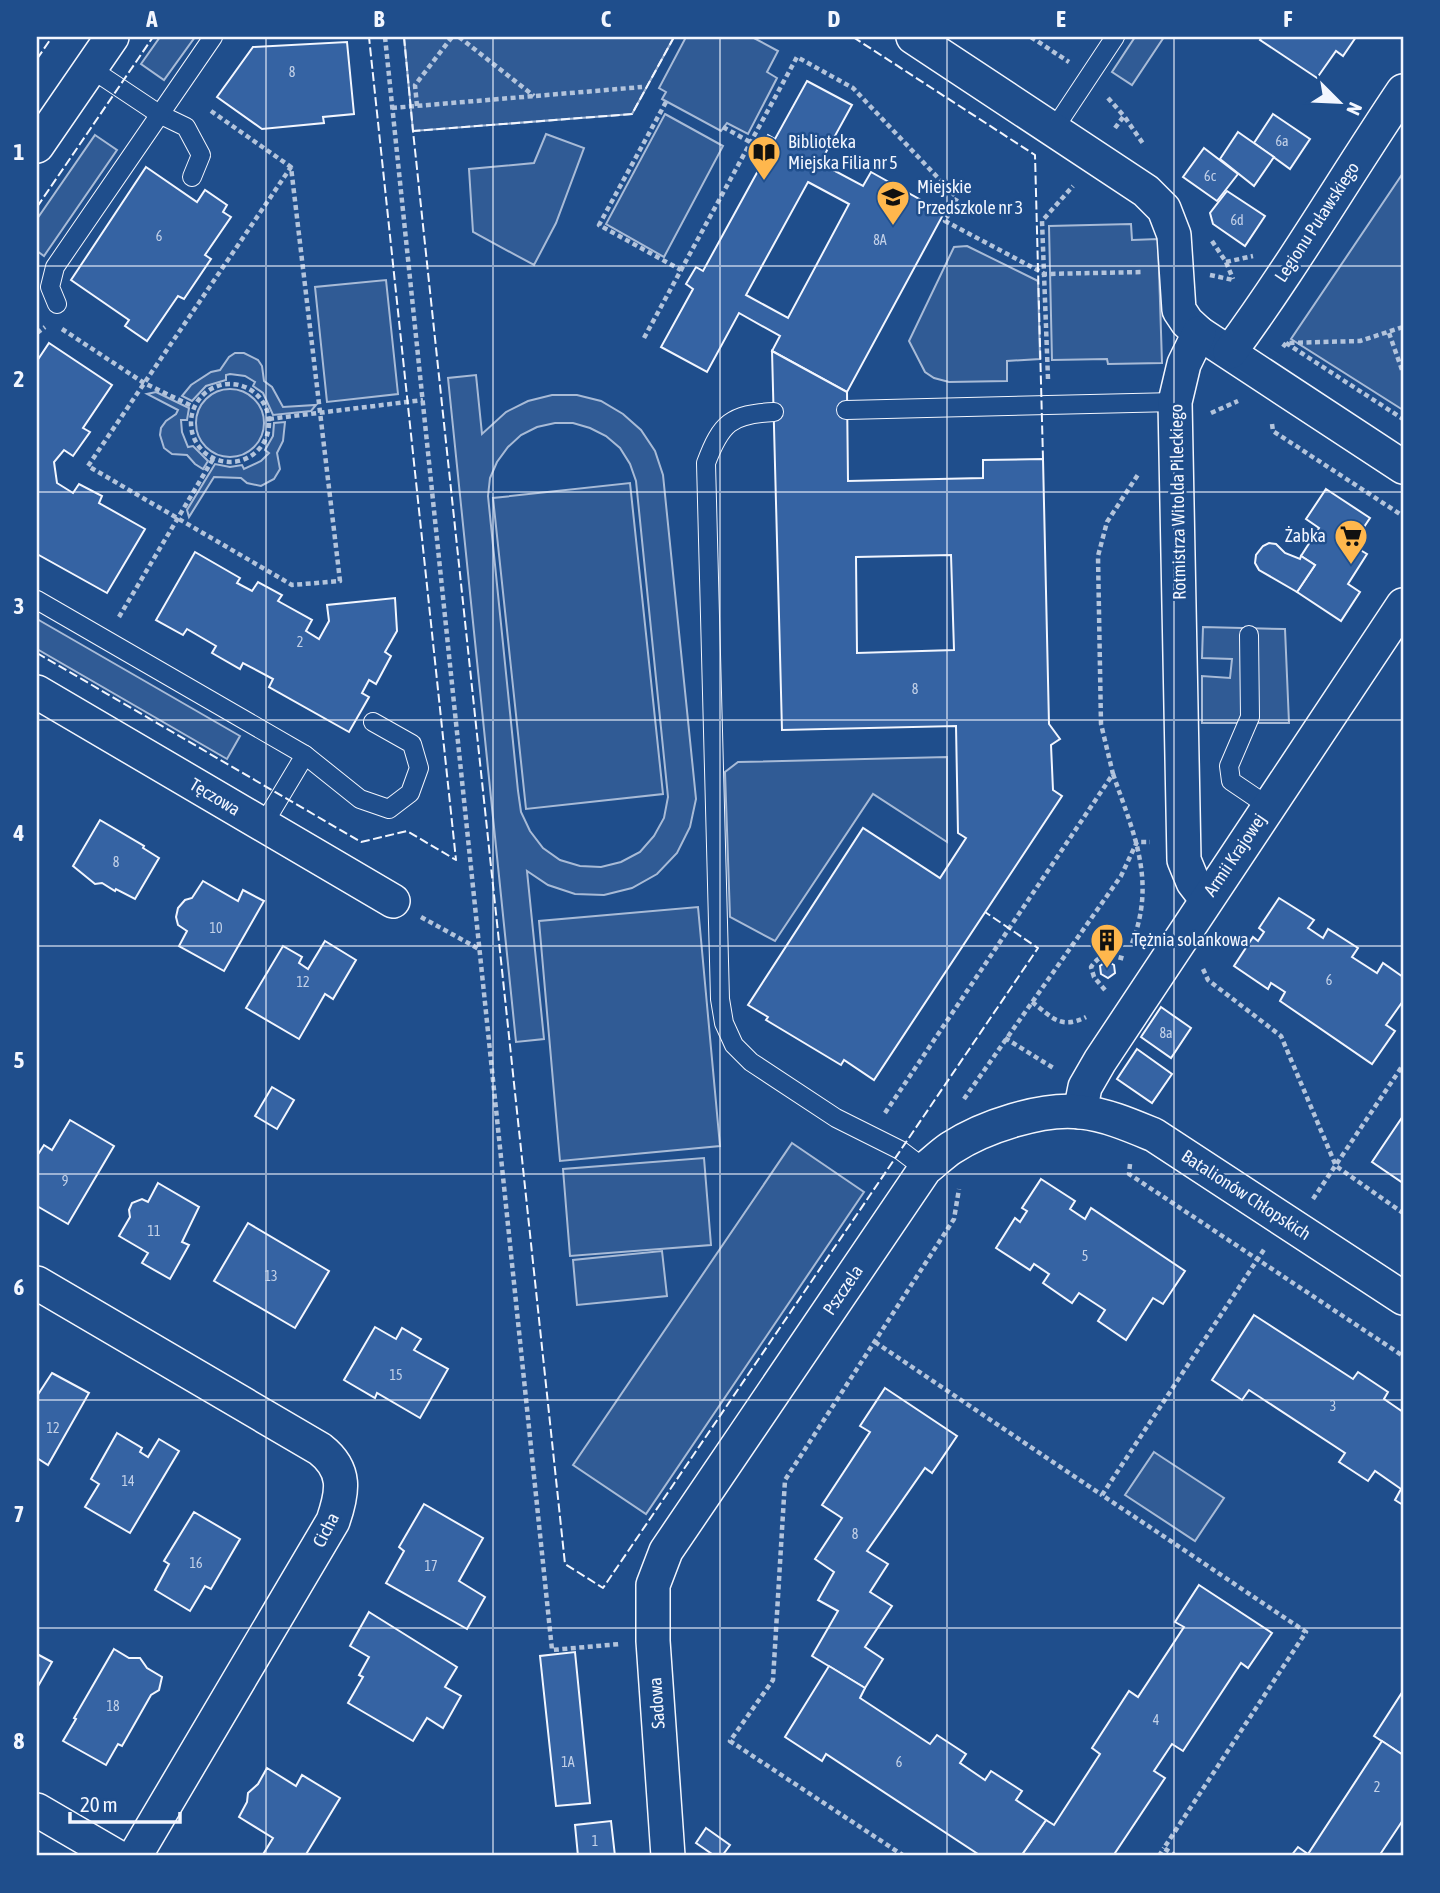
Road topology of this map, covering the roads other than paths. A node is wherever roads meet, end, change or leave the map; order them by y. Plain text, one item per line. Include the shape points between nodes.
1 (112, 37) edge
2 (212, 37) edge
3 (913, 37) edge
4 (1115, 37) edge
5 (90, 68) junction
6 (1403, 91) edge
7 (159, 114) junction
8 (1054, 129) junction
9 (37, 146) edge
10 (192, 177) dead end
11 (57, 304) dead end
12 (1199, 333) junction
13 (1230, 352) junction
14 (846, 410) dead end
15 (774, 412) dead end
16 (1175, 416) junction
17 (1403, 467) edge
18 (37, 600) edge
19 (1403, 604) edge
20 (1249, 635) dead end
21 (37, 692) edge
22 (373, 722) dead end
23 (305, 755) junction
24 (1268, 806) junction
25 (263, 825) junction
26 (1206, 899) junction
27 (393, 901) road end
28 (1082, 1099) junction
29 (925, 1169) junction
30 (37, 1283) edge
31 (1403, 1298) edge
32 (666, 1551) joint
33 (37, 1810) edge
34 (116, 1856) edge
35 (135, 1856) edge
36 (668, 1856) edge

1 - 5 street
2 - 7 lane
3 - 8 street
4 - 8 lane
5 - 7 lane
5 - 9 street
6 - 13 street, Legionu Puławskiego
7 - 10 lane via 186,127 201,155
7 - 11 lane via 55,267 50,287
8 - 12 street via 1146,191 1164,209 1174,235 1179,310
12 - 13 street
12 - 16 street, Rotmistrza Witolda Pileckiego via 1184,364
13 - 17 street
14 - 16 lane via 1049,404
15 - 29 lane via 731,420 715,437 706,463 724,1023 734,1045 751,1062
16 - 26 street, Rotmistrza Witolda Pileckiego via 1184,860
18 - 23 lane
19 - 24 street, Armii Krajowej
20 - 24 lane via 1251,717 1229,766 1231,781
21 - 25 street, Tęczowa
22 - 23 lane via 412,744 419,768 410,793 389,809 360,799
23 - 25 lane
24 - 26 street, Armii Krajowej
25 - 27 street, Tęczowa
26 - 28 street, Armii Krajowej
28 - 29 street, Pszczela via 1001,1125 952,1147
28 - 31 street, Batalionów Chłopskich via 1154,1135
29 - 32 street, Pszczela
30 - 35 street, Cicha via 320,1450 331,1458 341,1482 342,1496 333,1521
32 - 36 street, Sadowa via 653,1585 653,1642
33 - 34 street

